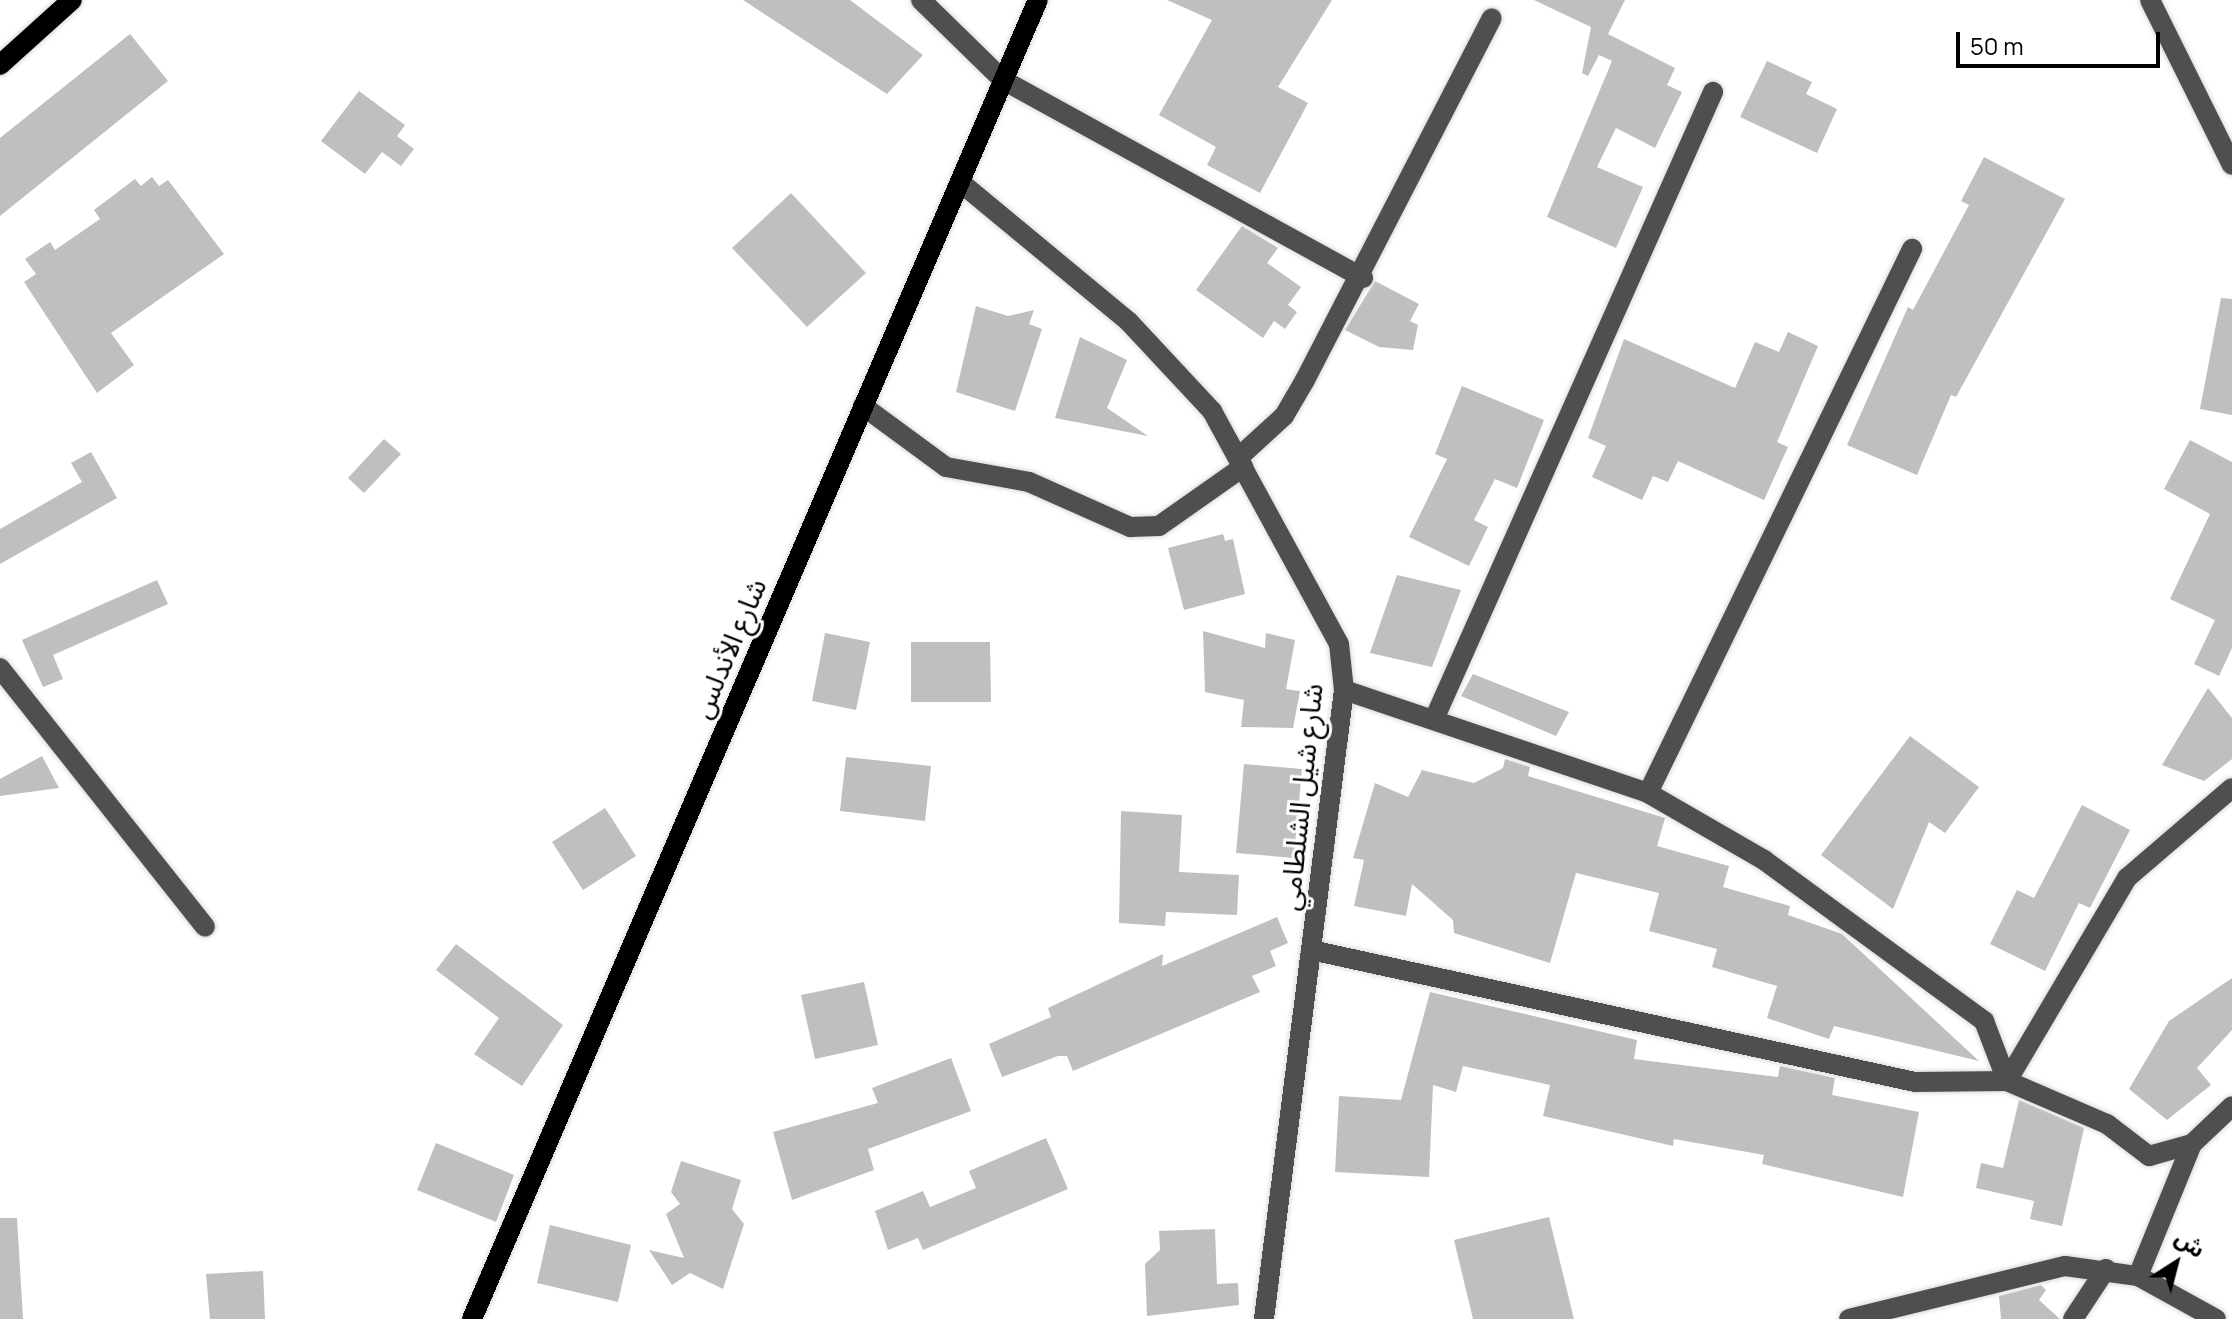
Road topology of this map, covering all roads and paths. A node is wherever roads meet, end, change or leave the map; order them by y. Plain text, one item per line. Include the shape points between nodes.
1 (72, 0) edge
2 (921, 0) edge
3 (1038, 0) edge
4 (2150, 0) edge
5 (53, 8) edge
6 (1492, 18) dead end
7 (0, 65) edge
8 (1003, 80) junction
9 (1713, 92) dead end
10 (2232, 165) edge
11 (960, 182) junction
12 (1912, 249) dead end
13 (1363, 278) junction
14 (863, 406) junction
15 (1241, 462) junction
16 (0, 668) edge
17 (1344, 690) junction
18 (1436, 715) junction
19 (2232, 788) edge
20 (1648, 793) junction
21 (205, 927) dead end
22 (1311, 950) junction
23 (2007, 1081) junction
24 (2232, 1106) edge
25 (2192, 1144) junction
26 (2106, 1269) junction
27 (2138, 1276) junction
28 (472, 1319) edge
29 (1264, 1319) edge
30 (1849, 1319) edge
31 (2073, 1319) edge
32 (2216, 1319) edge

1 - 5 main road
2 - 8 street
3 - 8 main road, شارع الأندلس
4 - 10 street
5 - 7 main road
6 - 13 street
8 - 11 main road, شارع الأندلس
8 - 13 street
9 - 18 street
11 - 14 main road, شارع الأندلس
11 - 15 street, شارع شيل الشلطامي via 1172,363
12 - 20 street
13 - 15 street via 1284,416
14 - 15 street via 946,467 1029,482 1130,527 1159,526
14 - 28 main road, شارع الأندلس
15 - 17 street, شارع شيل الشلطامي via 1339,644
16 - 21 street
17 - 18 street
17 - 22 street, شارع شيل الشلطامي
18 - 20 street
19 - 23 street via 2127,878
20 - 23 street via 1764,860 1984,1021
22 - 23 street via 1915,1082
22 - 29 street, شارع شيل الشلطامي
23 - 25 street via 2107,1124 2149,1156
24 - 25 street
25 - 27 street
26 - 27 street
26 - 30 street via 2058,1267
26 - 31 street
27 - 32 street

